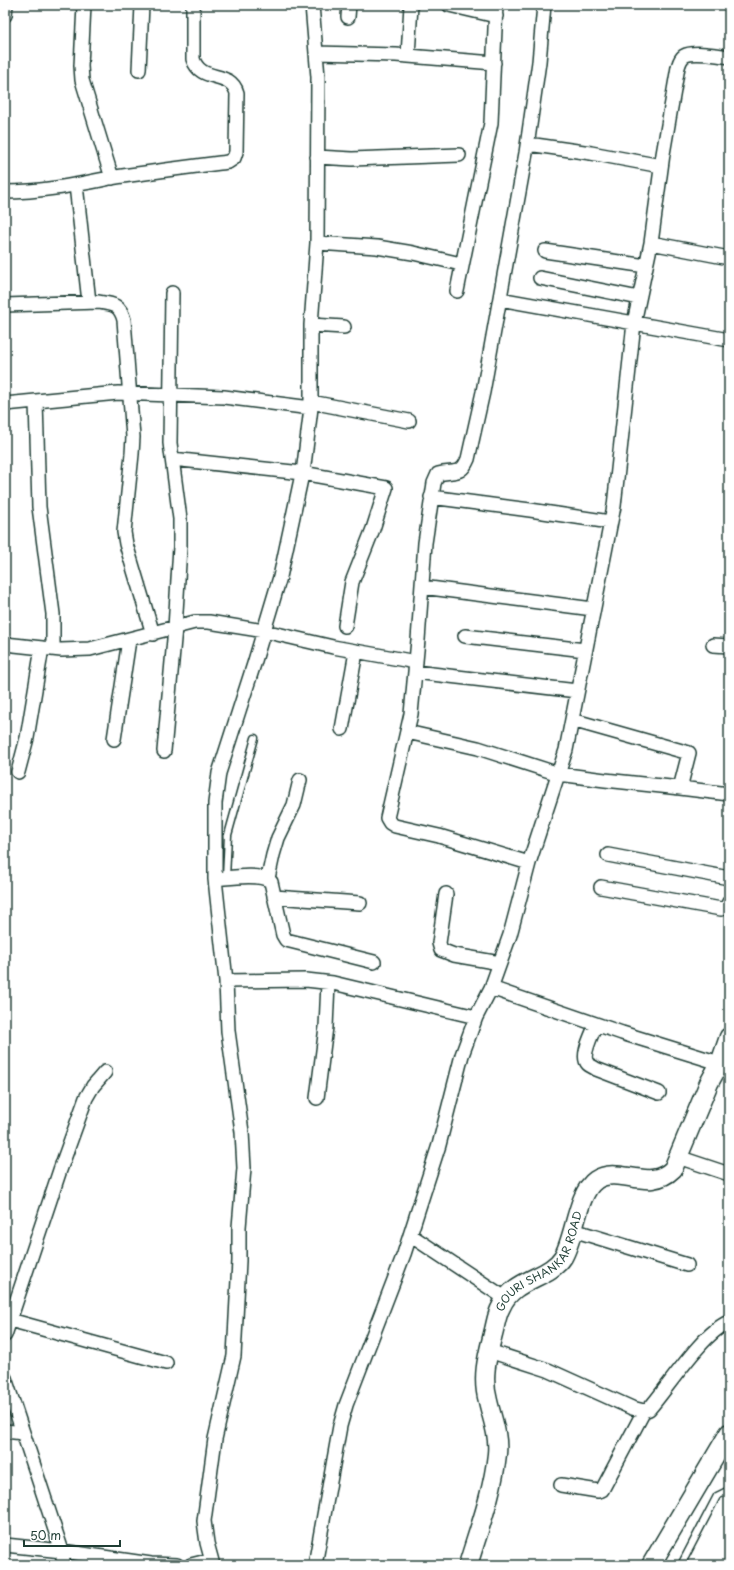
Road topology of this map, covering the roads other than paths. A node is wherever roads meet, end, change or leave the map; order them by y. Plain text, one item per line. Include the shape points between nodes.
1 (6, 5) edge
2 (84, 5) edge
3 (142, 5) edge
4 (193, 5) edge
5 (312, 5) edge
6 (411, 5) edge
7 (449, 5) edge
8 (544, 5) edge
9 (496, 11) edge
10 (5, 15) edge
11 (316, 53) junction
12 (408, 56) junction
13 (729, 57) edge
14 (494, 63) junction
15 (139, 70) dead end
16 (528, 144) junction
17 (459, 155) dead end
18 (317, 157) junction
19 (661, 166) junction
20 (112, 178) junction
21 (76, 185) junction
22 (5, 192) edge
23 (317, 243) junction
24 (651, 243) junction
25 (545, 251) dead end
26 (729, 258) edge
27 (461, 264) junction
28 (646, 266) junction
29 (540, 278) dead end
30 (457, 291) dead end
31 (172, 293) dead end
32 (639, 298) junction
33 (500, 299) junction
34 (89, 302) junction
35 (5, 305) edge
36 (634, 323) junction
37 (311, 325) junction
38 (344, 327) dead end
39 (729, 340) edge
40 (129, 394) junction
41 (170, 395) junction
42 (36, 401) junction
43 (5, 404) edge
44 (311, 405) junction
45 (409, 421) dead end
46 (172, 459) junction
47 (302, 473) junction
48 (431, 498) junction
49 (610, 522) junction
50 (422, 587) junction
51 (593, 609) junction
52 (345, 626) dead end
53 (175, 628) junction
54 (264, 631) junction
55 (153, 634) junction
56 (465, 636) dead end
57 (129, 640) junction
58 (5, 644) edge
59 (713, 645) dead end
60 (729, 646) edge
61 (48, 649) junction
62 (585, 650) junction
63 (356, 652) junction
64 (416, 667) junction
65 (577, 691) junction
66 (572, 720) junction
67 (342, 729) dead end
68 (407, 732) junction
69 (255, 738) dead end
70 (114, 739) dead end
71 (164, 751) dead end
72 (18, 772) dead end
73 (559, 774) junction
74 (300, 780) dead end
75 (680, 788) junction
76 (729, 794) edge
77 (608, 855) dead end
78 (529, 863) junction
79 (220, 878) junction
80 (268, 878) junction
81 (729, 878) edge
82 (601, 887) dead end
83 (446, 894) dead end
84 (274, 896) junction
85 (729, 902) edge
86 (360, 903) dead end
87 (374, 962) dead end
88 (500, 963) junction
89 (226, 981) junction
90 (328, 983) junction
91 (491, 988) junction
92 (476, 1018) junction
93 (596, 1024) junction
94 (729, 1037) edge
95 (724, 1064) edge
96 (105, 1072) dead end
97 (659, 1093) dead end
98 (317, 1098) dead end
99 (678, 1157) junction
100 (729, 1174) edge
101 (573, 1230) junction
102 (410, 1235) junction
103 (687, 1265) dead end
104 (505, 1298) junction
105 (10, 1320) junction
106 (729, 1322) edge
107 (5, 1335) edge
108 (489, 1351) junction
109 (166, 1363) dead end
110 (5, 1378) edge
111 (644, 1411) junction
112 (5, 1431) edge
113 (23, 1433) junction
114 (729, 1433) edge
115 (561, 1485) dead end
116 (729, 1490) edge
117 (5, 1545) edge
118 (62, 1551) junction
119 (212, 1562) edge
120 (64, 1565) edge
121 (177, 1565) edge
122 (191, 1565) edge
123 (315, 1565) edge
124 (468, 1565) edge
125 (651, 1565) edge
126 (681, 1565) edge

1 - 10 street
2 - 20 street via 82,80
3 - 15 street
4 - 20 street via 195,65 200,71 230,82 235,86 237,93 234,158 228,162
5 - 11 street
6 - 12 street
7 - 9 street
8 - 16 street
9 - 14 street
11 - 12 street
11 - 18 street
12 - 14 street
13 - 19 street via 692,54 680,60
14 - 27 street via 488,143
16 - 19 street
16 - 33 street
17 - 18 street via 352,159
18 - 23 street
19 - 24 street
20 - 21 street
21 - 22 street via 36,191
21 - 34 street
23 - 27 street via 376,247
23 - 37 street
24 - 26 street
24 - 28 street
25 - 28 street
27 - 30 street
28 - 32 street
29 - 32 street
31 - 41 street
32 - 36 street
33 - 36 street
33 - 48 street via 468,459 464,468 458,471 438,474
34 - 35 street
34 - 40 street via 111,304 122,312
36 - 39 street
36 - 49 street via 615,498
37 - 38 street
37 - 44 street
40 - 41 street
40 - 42 street
40 - 55 street via 133,438 124,532
41 - 44 street
41 - 46 street
42 - 43 street
42 - 61 street via 39,507 53,614
44 - 45 street
44 - 47 street
46 - 47 street
46 - 53 street via 180,519
47 - 52 street via 386,488 374,529 352,582
47 - 54 street via 280,577
48 - 49 street
48 - 50 street
49 - 51 street
50 - 51 street
50 - 64 street
51 - 62 street
53 - 54 street via 196,622 209,622
53 - 55 street
53 - 71 street
54 - 63 street
54 - 79 street via 219,772 215,803
55 - 57 street
56 - 62 street
57 - 61 street via 90,649
57 - 70 street
58 - 61 street
59 - 60 street
61 - 72 street
62 - 65 street
63 - 64 street
63 - 67 street
64 - 65 street
64 - 68 street
65 - 66 street
66 - 73 street
66 - 75 street via 689,753
68 - 73 street via 478,748
68 - 78 street via 388,810 387,818 390,823
69 - 79 lane via 228,835
73 - 75 street
73 - 78 street
74 - 80 street via 294,805 278,838
75 - 76 street
77 - 81 street
78 - 88 street
79 - 80 street
79 - 89 street
80 - 84 street
82 - 85 street via 721,909 727,907
83 - 88 street via 439,943 441,950 454,955
84 - 86 street
84 - 87 street via 282,935 286,940
88 - 91 street
89 - 90 street via 306,980
89 - 119 street via 228,1031 242,1132 244,1168 234,1356 215,1440 204,1521
90 - 92 street
90 - 98 street via 326,1027
91 - 92 street
91 - 93 street
92 - 102 street via 462,1055 439,1145
93 - 95 street
93 - 97 street via 586,1051 587,1064
94 - 95 street, GOURI SHANKAR ROAD
95 - 99 street, GOURI SHANKAR ROAD via 709,1083
96 - 105 street via 92,1086 86,1098
99 - 100 street
99 - 101 street, GOURI SHANKAR ROAD via 673,1169 666,1176 651,1180 608,1176 596,1180 580,1205
101 - 103 street
101 - 104 street, GOURI SHANKAR ROAD via 562,1259 554,1267 514,1289
102 - 104 street
102 - 123 street via 346,1405
104 - 108 street, GOURI SHANKAR ROAD
105 - 107 street
105 - 109 street
106 - 111 street via 711,1334 649,1409
108 - 111 street via 548,1370
108 - 124 street, GOURI SHANKAR ROAD via 484,1382 497,1433 498,1454 490,1494
110 - 113 street
111 - 115 street via 602,1490
112 - 113 street
113 - 118 street
114 - 125 street
116 - 126 lane via 718,1496
117 - 118 street
118 - 120 street
118 - 121 street via 151,1564
119 - 122 street

